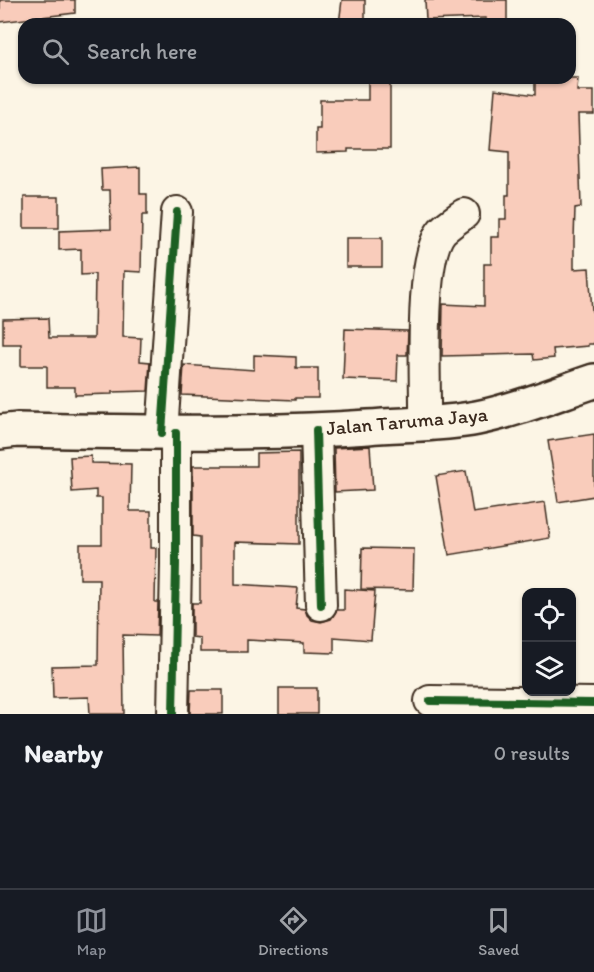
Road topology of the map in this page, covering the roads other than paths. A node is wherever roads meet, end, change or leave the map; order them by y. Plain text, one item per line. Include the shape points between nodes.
1 (177, 212) dead end
2 (464, 214) dead end
3 (594, 381) edge
4 (425, 423) junction
5 (316, 430) junction
6 (0, 432) edge
7 (169, 433) junction
8 (321, 605) dead end
9 (430, 701) dead end
10 (594, 704) edge
11 (173, 714) edge

1 - 7 street
2 - 4 street via 442,231 431,255 426,281
3 - 4 main road, Jalan Taruma Jaya via 493,414
4 - 5 main road, Jalan Taruma Jaya
5 - 7 main road, Jalan Taruma Jaya
5 - 8 street
6 - 7 main road, Jalan Taruma Jaya
7 - 11 street via 176,564
9 - 10 street

